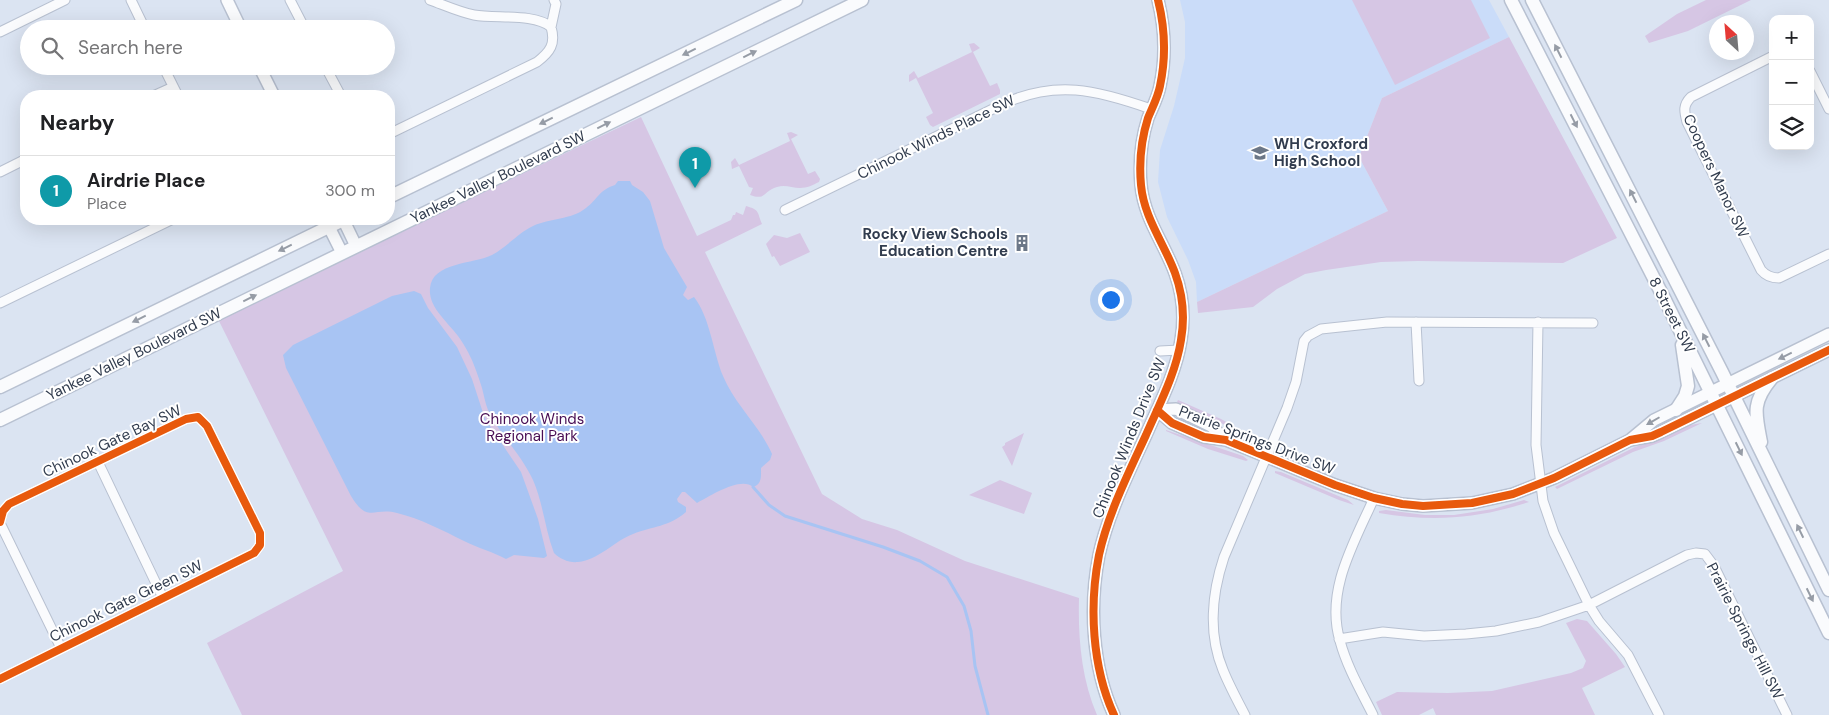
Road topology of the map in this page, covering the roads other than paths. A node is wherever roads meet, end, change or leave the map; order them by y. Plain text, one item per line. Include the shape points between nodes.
1 (65, 0) edge
2 (131, 0) edge
3 (227, 0) edge
4 (290, 0) edge
5 (430, 0) edge
6 (554, 0) edge
7 (796, 0) edge
8 (862, 0) edge
9 (1158, 0) edge
10 (1511, 0) edge
11 (1532, 0) edge
12 (24, 20) edge
13 (141, 20) edge
14 (237, 20) edge
15 (300, 20) edge
16 (20, 22) edge
17 (551, 27) junction
18 (0, 32) edge
19 (1769, 58) edge
20 (167, 75) edge
21 (264, 75) edge
22 (330, 75) edge
23 (1814, 79) edge
24 (173, 87) junction
25 (167, 90) edge
26 (175, 90) edge
27 (271, 90) edge
28 (338, 90) edge
29 (1152, 109) junction
30 (1829, 109) edge
31 (395, 131) edge
32 (20, 162) edge
33 (0, 172) edge
34 (417, 184) junction
35 (395, 190) edge
36 (395, 195) edge
37 (785, 210) dead end
38 (160, 225) edge
39 (323, 225) edge
40 (328, 225) edge
41 (347, 225) edge
42 (356, 246) junction
43 (342, 253) junction
44 (1829, 254) edge
45 (0, 303) edge
46 (1416, 322) junction
47 (1538, 322) junction
48 (1593, 323) dead end
49 (1679, 328) junction
50 (1829, 334) edge
51 (1179, 350) junction
52 (1829, 350) edge
53 (1160, 351) dead end
54 (1772, 378) junction
55 (1419, 381) dead end
56 (1728, 384) junction
57 (0, 387) edge
58 (1711, 392) junction
59 (1734, 397) junction
60 (1717, 405) junction
61 (1157, 410) junction
62 (1676, 410) junction
63 (0, 420) edge
64 (1630, 440) junction
65 (1266, 456) junction
66 (1764, 459) junction
67 (98, 462) junction
68 (1540, 483) junction
69 (1374, 498) junction
70 (0, 522) edge
71 (260, 545) joint
72 (1829, 590) edge
73 (163, 598) junction
74 (1589, 605) junction
75 (1829, 632) edge
76 (1339, 639) junction
77 (61, 648) junction
78 (1, 680) edge
79 (1114, 715) edge
80 (1245, 715) edge
81 (1373, 715) edge
82 (1659, 715) edge
83 (1787, 715) edge

1 - 12 street
2 - 13 street
3 - 14 street
4 - 15 street
5 - 17 street via 474,14 535,19
6 - 17 street
7 -> 34 main road, Yankee Valley Boulevard SW
42 -> 8 main road, Yankee Valley Boulevard SW
9 - 29 street, Chinook Winds Drive SW via 1164,46 1163,68
10 -> 49 main road, 8 Street SW
56 -> 11 main road, 8 Street SW
16 - 18 street
17 - 31 street via 553,44 548,54 537,62
19 - 44 street, Coopers Manor SW via 1691,97 1685,103 1687,122 1766,275 1779,278
20 - 24 street
21 - 27 street
22 - 28 street
23 - 30 street
24 - 25 street
24 - 26 street
29 - 37 street, Chinook Winds Place SW via 1082,90 1052,90 1025,95
29 - 51 street, Chinook Winds Drive SW via 1142,144 1141,188 1146,211 1175,272 1182,297
32 - 33 street
34 - 35 main road
34 - 36 main road, Yankee Valley Boulevard SW
38 - 45 street
39 -> 57 main road, Yankee Valley Boulevard SW
40 - 43 street
41 - 42 street
42 - 43 main road, Yankee Valley Boulevard SW
63 -> 43 main road, Yankee Valley Boulevard SW
46 - 47 street
46 - 55 street
46 - 65 street via 1321,330 1308,336 1304,341 1296,382
47 - 48 street
47 - 68 street via 1536,445
49 - 58 main road, 8 Street SW
49 - 62 main road via 1688,386
50 -> 56 street, Prairie Springs Drive SW
51 - 53 street
51 - 61 street, Chinook Winds Drive SW
52 - 54 street, Prairie Springs Drive SW
54 - 59 street, Prairie Springs Drive SW
54 - 66 main road via 1757,400
56 - 58 street, Prairie Springs Drive SW
56 - 59 main road, 8 Street SW
58 - 60 main road, 8 Street SW
58 - 62 street, Prairie Springs Drive SW
59 - 60 street, Prairie Springs Drive SW
59 - 66 main road, 8 Street SW
60 - 64 street, Prairie Springs Drive SW via 1652,436
60 -> 75 main road, 8 Street SW
61 - 65 street, Prairie Springs Drive SW via 1176,409 1211,426 1226,440
61 - 79 street, Chinook Winds Drive SW via 1121,490 1099,555 1094,591 1097,658
62 -> 64 street, Prairie Springs Drive SW via 1646,425
64 - 68 street, Prairie Springs Drive SW
65 - 69 street, Prairie Springs Drive SW
65 - 80 street via 1224,557 1213,602 1216,649 1222,670
72 -> 66 main road, 8 Street SW
67 - 70 street, Chinook Gate Bay SW via 10,504 3,511
67 - 71 street, Chinook Gate Bay SW via 186,419 198,418 206,426 260,532
67 - 73 street
68 - 69 street, Prairie Springs Drive SW via 1491,500 1450,506 1416,506
68 - 74 street via 1554,533
69 - 76 street via 1343,567 1338,586 1335,611
70 - 77 street, Chinook Gate Bay SW
71 - 73 street, Chinook Gate Green SW via 254,553
73 - 77 street, Chinook Gate Green SW
74 - 76 street via 1539,622 1496,630 1444,636 1383,632
74 - 82 street via 1628,655
74 - 83 street, Prairie Springs Hill SW via 1687,555 1705,554 1714,566
76 - 81 street
77 - 78 street, Chinook Gate Green SW

